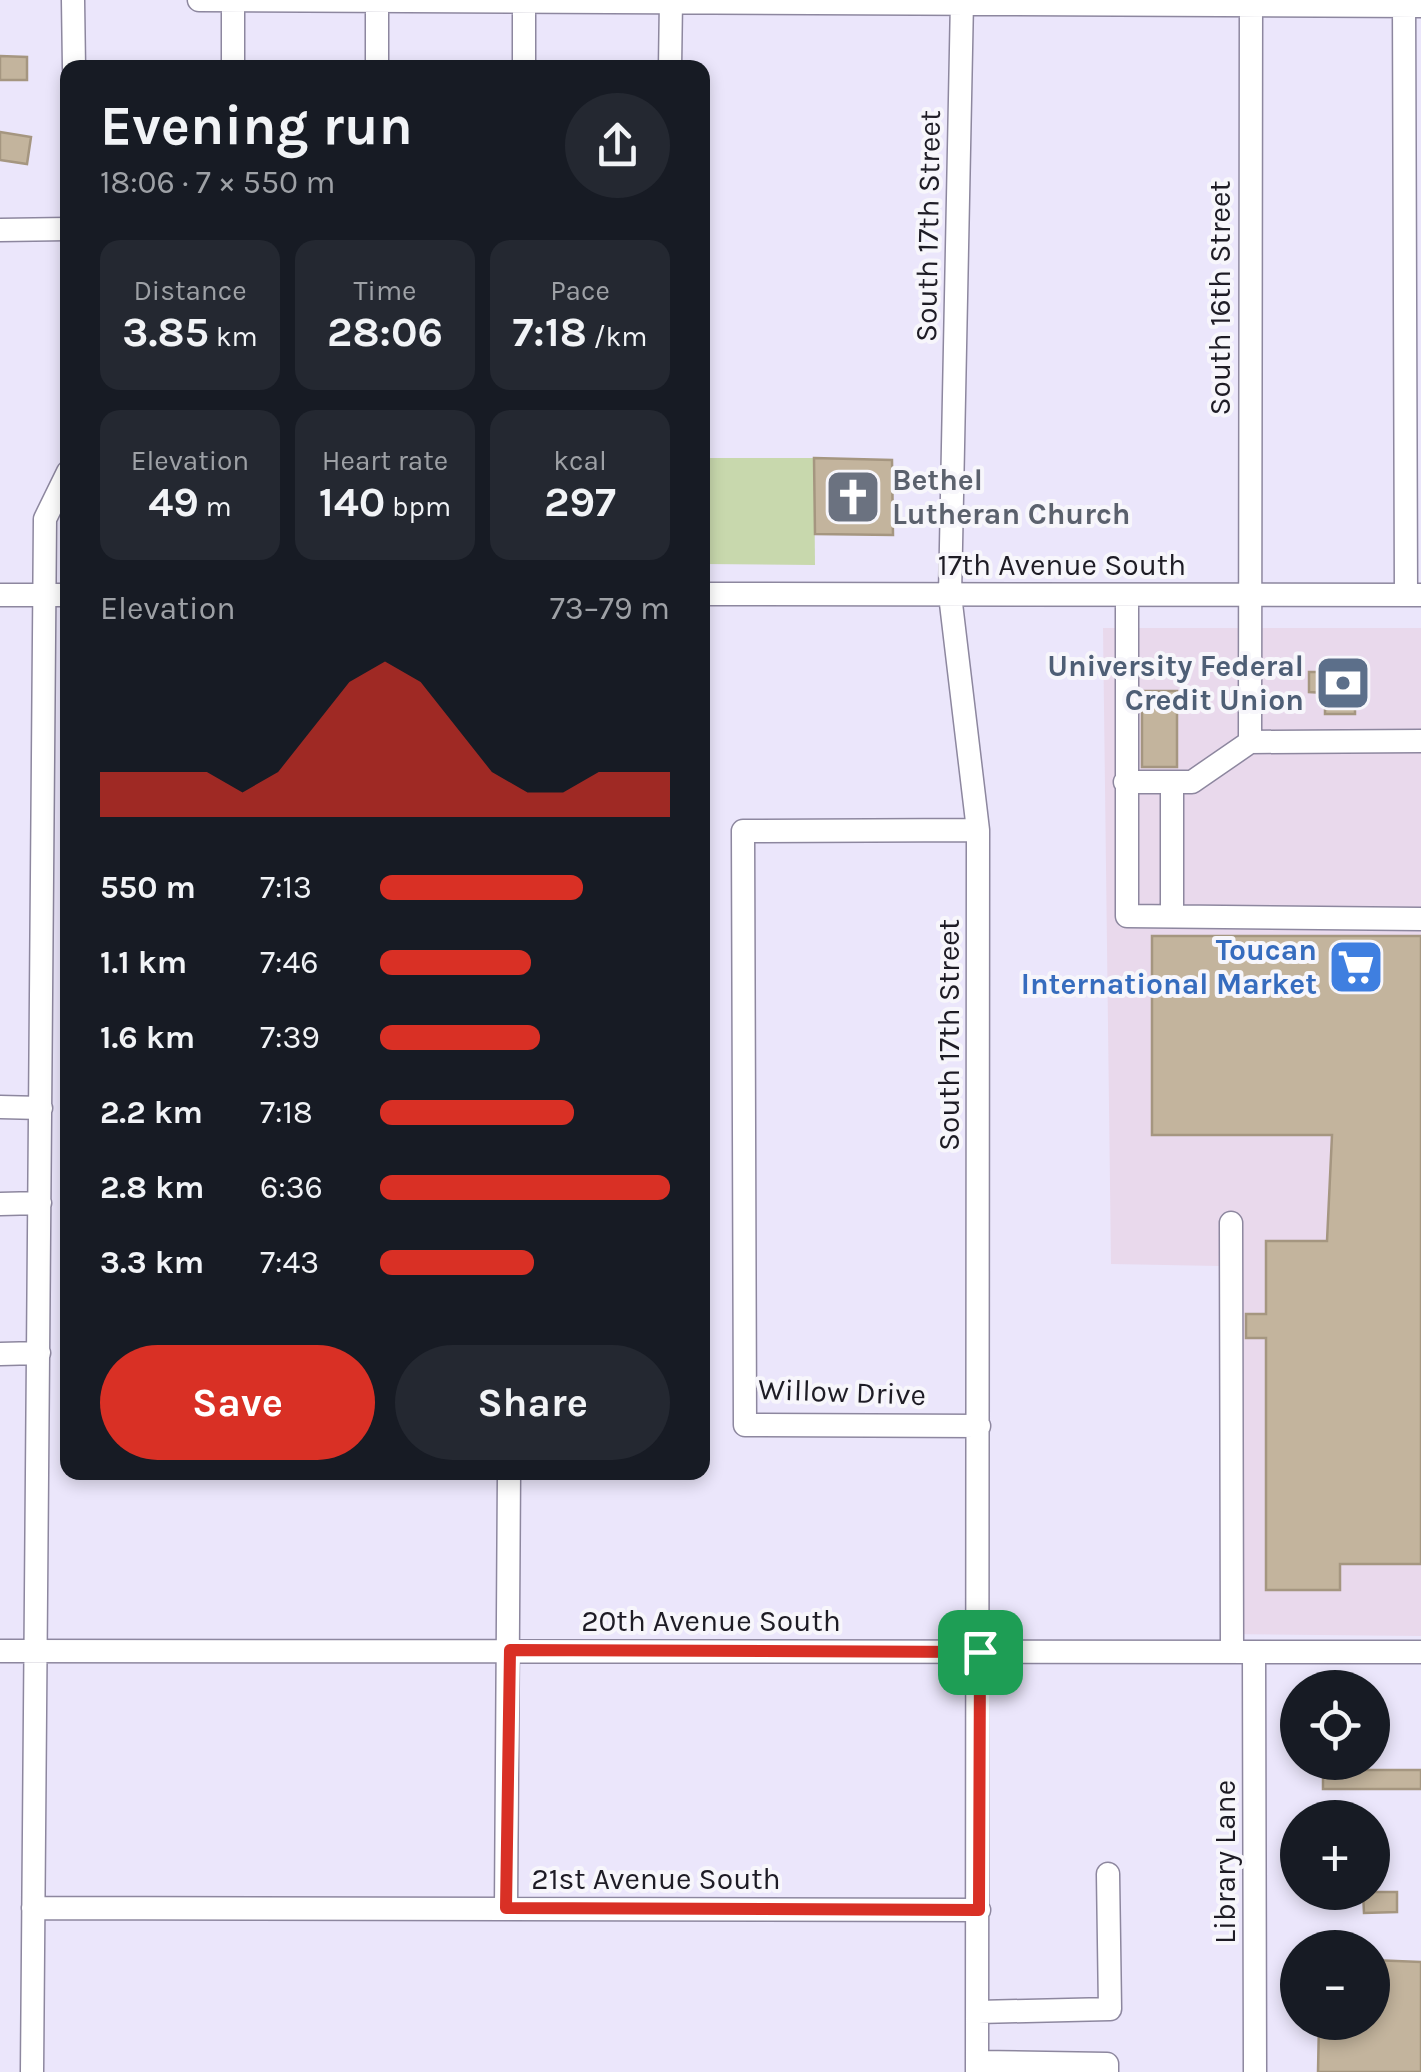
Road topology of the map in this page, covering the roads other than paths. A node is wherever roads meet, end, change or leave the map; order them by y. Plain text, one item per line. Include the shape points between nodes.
1 (73, 0) edge
2 (200, 0) edge
3 (233, 1) edge
4 (377, 2) edge
5 (524, 2) edge
6 (671, 2) edge
7 (812, 2) edge
8 (962, 2) edge
9 (1251, 3) edge
10 (1410, 4) edge
11 (74, 60) edge
12 (233, 60) edge
13 (378, 60) edge
14 (524, 60) edge
15 (670, 60) edge
16 (0, 230) edge
17 (60, 230) edge
18 (60, 489) edge
19 (710, 594) edge
20 (0, 595) edge
21 (56, 595) edge
22 (950, 595) junction
23 (1127, 595) junction
24 (1414, 595) edge
25 (1250, 596) junction
26 (1421, 741) edge
27 (1250, 742) junction
28 (1126, 782) junction
29 (1172, 782) junction
30 (978, 830) junction
31 (1172, 916) junction
32 (1421, 918) edge
33 (0, 1108) edge
34 (41, 1108) junction
35 (40, 1203) junction
36 (0, 1204) edge
37 (1230, 1223) dead end
38 (39, 1353) junction
39 (0, 1354) edge
40 (979, 1426) junction
41 (509, 1480) edge
42 (510, 1650) junction
43 (0, 1651) edge
44 (37, 1651) junction
45 (980, 1652) junction
46 (1243, 1652) junction
47 (1421, 1652) edge
48 (1108, 1874) dead end
49 (33, 1908) junction
50 (506, 1908) junction
51 (979, 1910) junction
52 (978, 2012) junction
53 (978, 2067) edge
54 (32, 2072) edge
55 (1107, 2072) edge
56 (1255, 2072) edge

1 - 11 street
2 - 3 street
3 - 4 street
3 - 12 street
4 - 5 street
4 - 13 street
5 - 6 street
5 - 14 street
6 - 7 street
6 - 15 street
7 - 8 street
8 - 9 street
8 - 22 street, South 17th Street
9 - 10 street
9 - 25 street, South 16th Street
10 - 24 street
16 - 17 street
18 - 21 street via 46,520
19 - 22 street, 17th Avenue South
20 - 21 street
21 - 34 street
22 - 23 street, 17th Avenue South
22 - 30 street, South 17th Street
23 - 25 street, 17th Avenue South
23 - 28 street
24 - 25 street, 17th Avenue South
25 - 27 street, South 16th Street
26 - 27 street
27 - 29 street via 1192,782
28 - 29 street
28 - 31 street via 1127,916
29 - 31 street
30 - 40 street, South 17th Street
30 - 40 street, Willow Drive via 744,831 744,1425
31 - 32 street
33 - 34 street
34 - 35 street
35 - 36 street
35 - 38 street
37 - 46 street, Library Lane
38 - 39 street
38 - 44 street
40 - 45 street, South 17th Street
41 - 42 street
42 - 44 street, 20th Avenue South
42 - 45 street, 20th Avenue South
42 - 50 street
43 - 44 street, 20th Avenue South
44 - 49 street
45 - 46 street, 20th Avenue South
45 - 51 street, South 17th Street
46 - 47 street, 20th Avenue South
46 - 56 street, Library Lane
48 - 52 street via 1110,2010
49 - 50 street, 21st Avenue South
49 - 54 street
50 - 51 street, 21st Avenue South
51 - 52 street, South 17th Street
52 - 53 street, South 17th Street
53 - 55 street via 1107,2064

